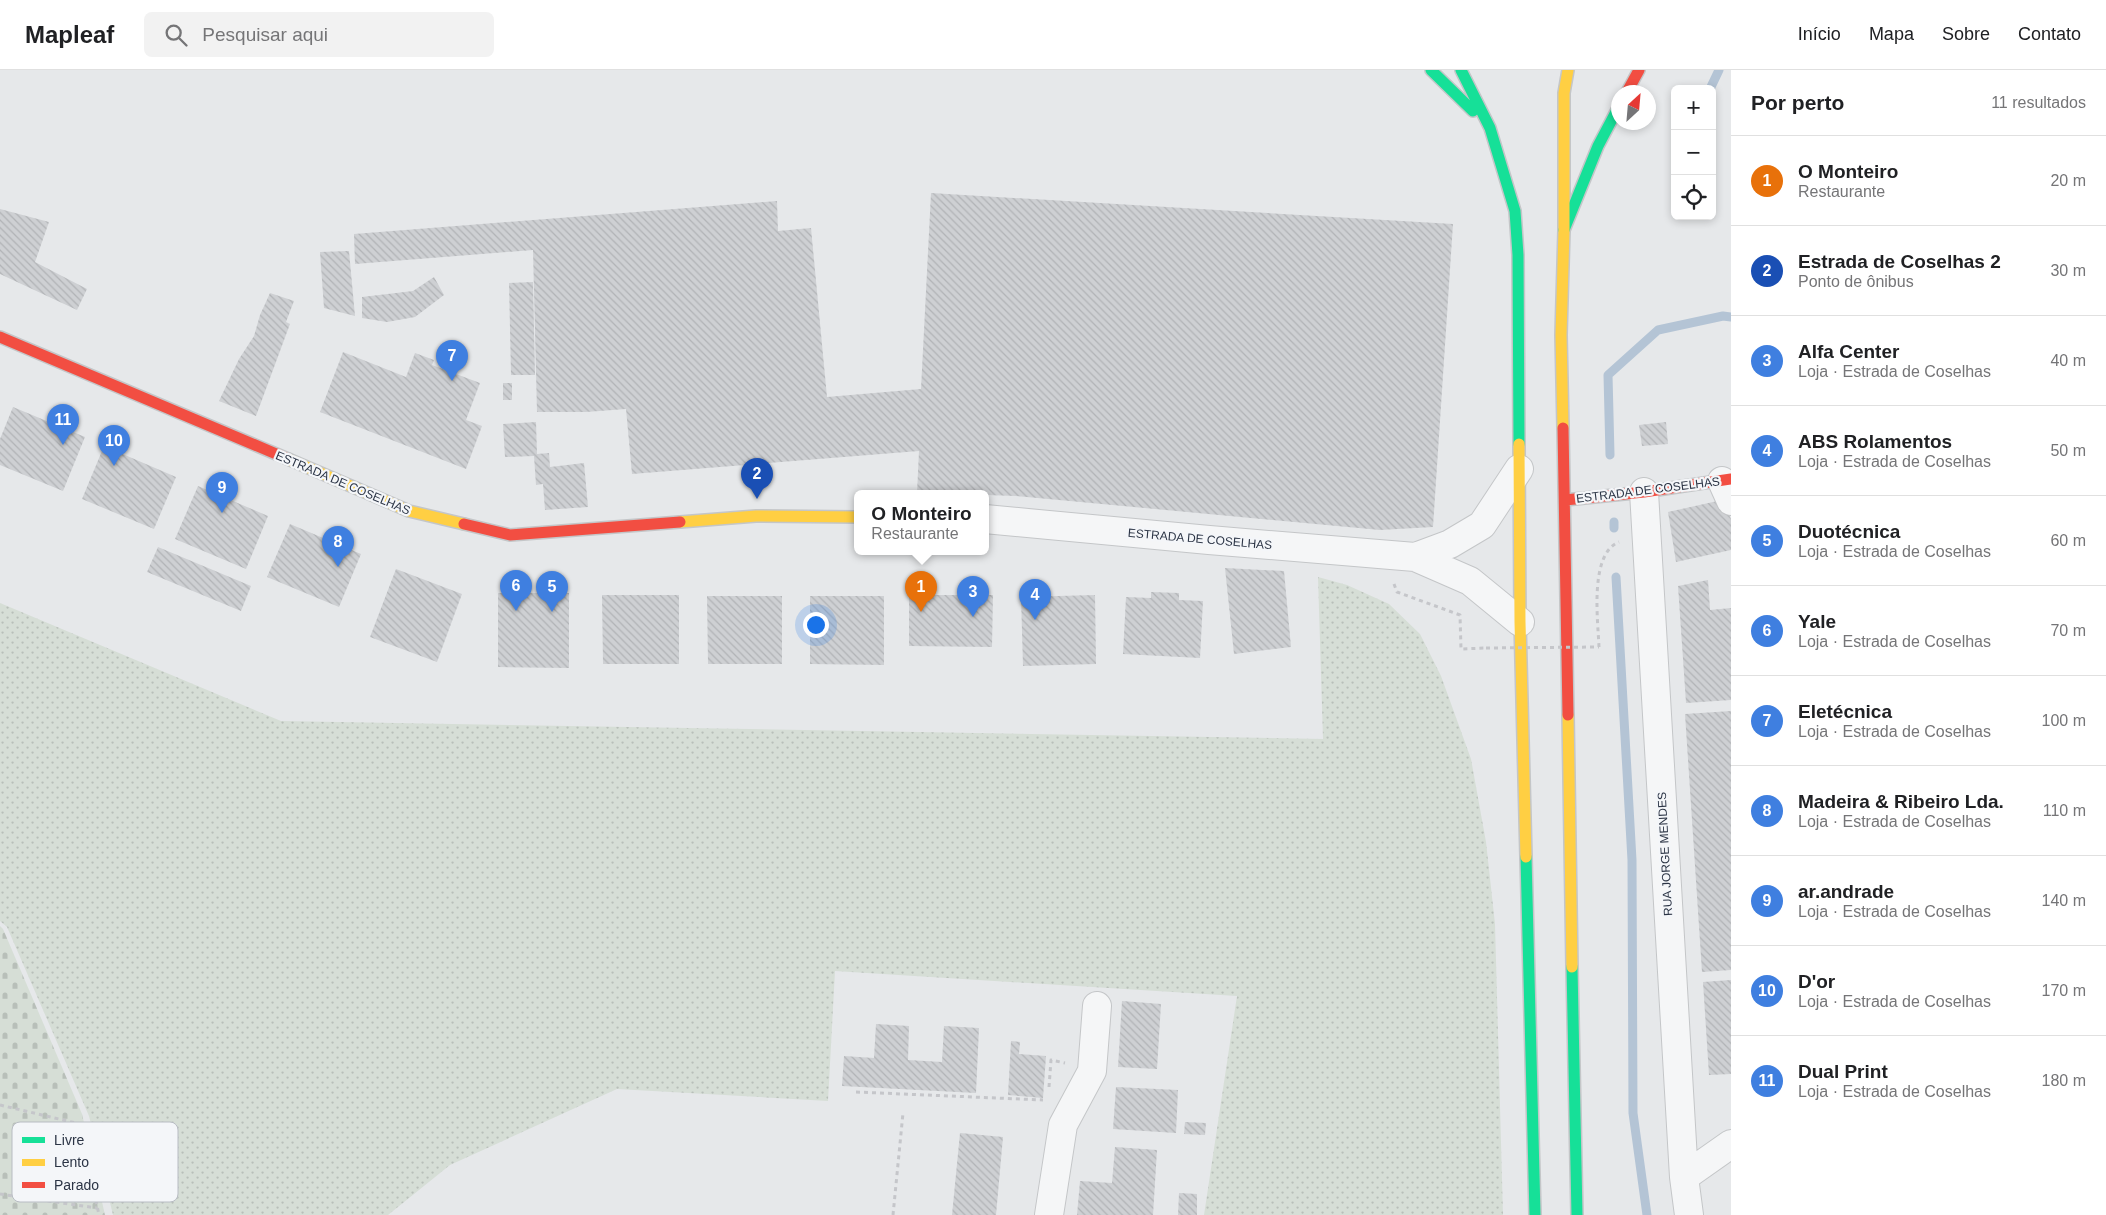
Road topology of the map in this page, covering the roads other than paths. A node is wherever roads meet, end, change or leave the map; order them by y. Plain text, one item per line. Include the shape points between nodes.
1 (1431, 70) edge
2 (1461, 70) edge
3 (1568, 70) edge
4 (1639, 70) edge
5 (1631, 85) edge
6 (1611, 121) edge
7 (1490, 128) junction
8 (1564, 230) junction
9 (0, 337) edge
10 (1519, 469) junction
11 (1728, 487) edge
12 (1644, 492) junction
13 (1565, 500) junction
14 (854, 517) edge
15 (989, 519) edge
16 (1415, 557) junction
17 (1520, 622) junction
18 (1097, 1006) dead end
19 (1731, 1144) edge
20 (1684, 1177) junction
21 (1049, 1215) edge
22 (1535, 1215) edge
23 (1577, 1215) edge
24 (1690, 1215) edge

1 - 7 main road
2 - 7 main road
3 - 8 main road via 1564,93
4 - 5 main road
6 - 8 main road
7 - 10 main road via 1515,212
8 - 13 main road via 1561,335
9 - 14 main road, ESTRADA DE COSELHAS via 409,511 510,535 756,516
10 - 16 street, ESTRADA DE COSELHAS via 1482,525 1450,544
10 - 17 main road
11 - 12 main road, ESTRADA DE COSELHAS
12 - 13 main road, ESTRADA DE COSELHAS
12 - 20 street, RUA JORGE MENDES
13 - 23 main road
15 - 16 street, ESTRADA DE COSELHAS
16 - 17 street, ESTRADA DE COSELHAS via 1470,581
17 - 22 main road
18 - 21 street via 1092,1071 1063,1125
19 - 20 street
20 - 24 street, RUA JORGE MENDES

